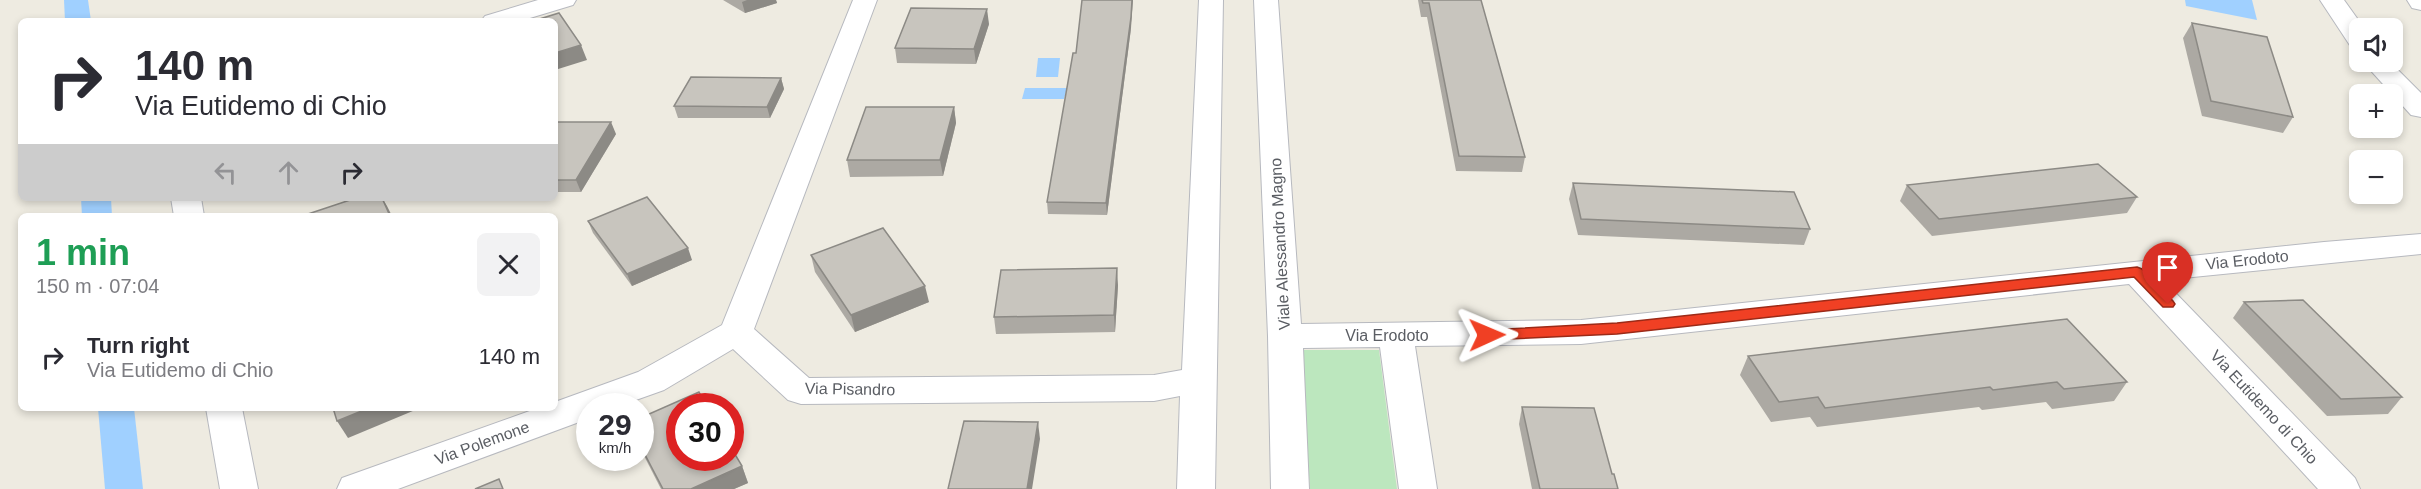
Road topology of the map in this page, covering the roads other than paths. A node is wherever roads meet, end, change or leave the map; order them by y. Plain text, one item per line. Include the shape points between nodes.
1 (564, 0) edge
2 (865, 0) edge
3 (1210, 0) edge
4 (1266, 0) edge
5 (2332, 0) edge
6 (504, 18) edge
7 (2349, 26) edge
8 (2386, 72) edge
9 (2421, 109) edge
10 (2421, 244) edge
11 (2137, 272) junction
12 (736, 332) junction
13 (1396, 335) junction
14 (1285, 336) junction
15 (1197, 380) junction
16 (225, 411) edge
17 (239, 489) edge
18 (356, 489) edge
19 (1196, 489) edge
20 (1290, 489) edge
21 (1418, 489) edge
22 (2341, 489) edge

1 - 6 street
2 - 12 street
3 - 15 street via 1211,102
4 - 14 street, Viale Alessandro Magno
5 - 7 street
8 - 9 street
10 - 11 street, Via Erodoto
11 - 13 street, Via Erodoto via 1589,331
11 - 22 street, Via Eutidemo di Chio
12 - 15 street, Via Pisandro via 801,391 1154,388
12 - 18 street, Via Polemone via 651,381
13 - 14 street, Via Erodoto
13 - 21 street
14 - 20 street, Viale Alessandro Magno
15 - 19 street
16 - 17 street

